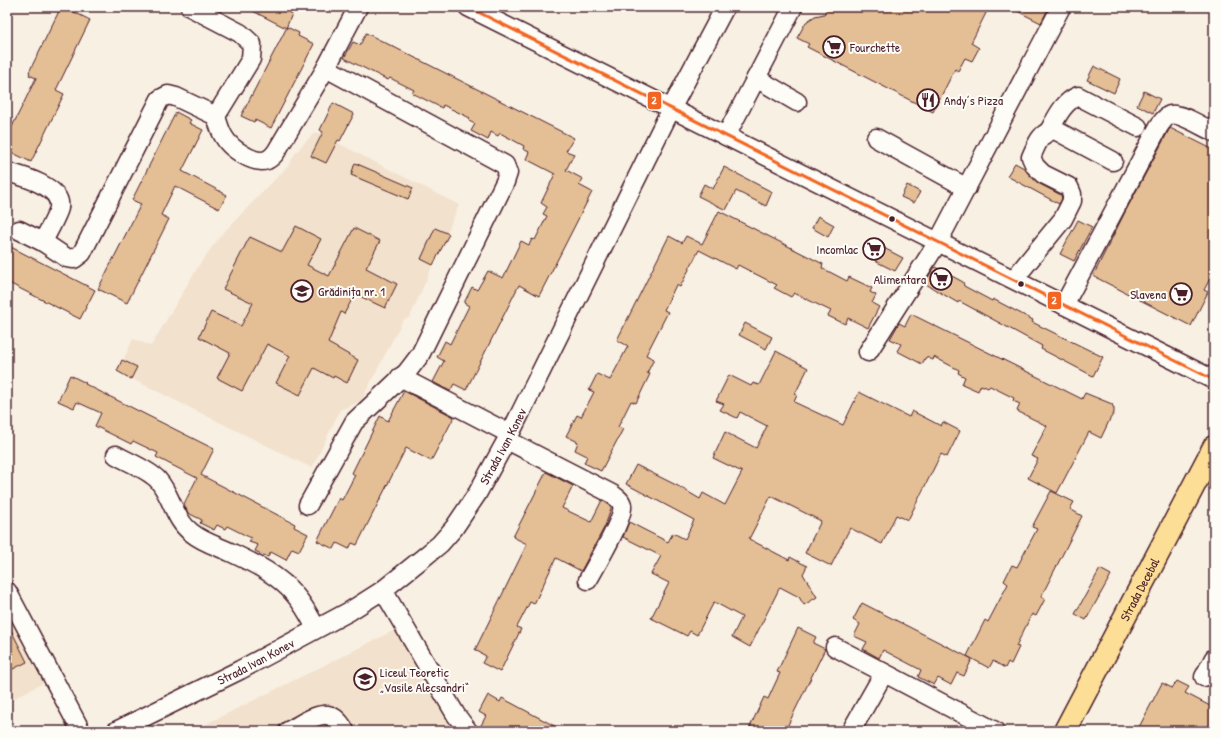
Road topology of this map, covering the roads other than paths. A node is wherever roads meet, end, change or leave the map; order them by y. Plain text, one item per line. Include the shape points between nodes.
1 (190, 7) edge
2 (358, 7) edge
3 (468, 7) edge
4 (725, 7) edge
5 (793, 7) edge
6 (1061, 7) edge
7 (326, 68) junction
8 (756, 78) junction
9 (797, 102) dead end
10 (671, 109) junction
11 (216, 116) junction
12 (1138, 127) dead end
13 (1049, 131) junction
14 (1214, 132) edge
15 (726, 136) junction
16 (876, 138) dead end
17 (1113, 161) dead end
18 (7, 172) edge
19 (966, 188) junction
20 (19, 230) dead end
21 (43, 242) junction
22 (938, 242) junction
23 (1014, 279) junction
24 (1064, 305) junction
25 (868, 352) dead end
26 (400, 378) junction
27 (1214, 380) edge
28 (508, 437) junction
29 (1214, 447) edge
30 (116, 456) dead end
31 (308, 504) dead end
32 (588, 580) dead end
33 (382, 590) junction
34 (7, 591) edge
35 (316, 628) junction
36 (835, 648) dead end
37 (1214, 658) edge
38 (884, 673) junction
39 (1204, 677) dead end
40 (81, 731) edge
41 (116, 731) edge
42 (288, 731) edge
43 (345, 731) edge
44 (468, 731) edge
45 (851, 731) edge
46 (995, 731) edge
47 (1064, 731) edge

1 - 11 street via 240,33 252,44 251,58
2 - 7 street
3 - 10 street
4 - 10 street, Strada Ivan Konev
5 - 8 street
6 - 19 street
7 - 11 street via 276,152 267,160 249,158 231,146 224,138
7 - 26 street via 505,165 508,173 420,355
8 - 9 street
8 - 15 street
10 - 15 street
10 - 28 street, Strada Ivan Konev
11 - 21 street via 176,96 168,95 160,99 82,253 74,259 67,258
12 - 13 street via 1078,96 1065,103
13 - 17 street via 1055,130
13 - 23 street via 1042,135 1031,157 1043,174 1069,187 1072,201 1063,219
14 - 24 street via 1177,115 1170,115 1165,119
15 - 22 street
16 - 19 street
18 - 21 street via 49,188 57,196 59,208
19 - 22 street
20 - 21 street
22 - 23 street
22 - 25 street
23 - 24 street
24 - 27 street
26 - 28 street
26 - 31 street via 354,422
28 - 32 street via 619,500 622,506 621,518
28 - 33 street, Strada Ivan Konev via 477,494 454,528 440,544
29 - 47 main road, Strada Decebal
30 - 35 street via 158,480 180,522 192,534 260,567 287,585 303,605
33 - 35 street, Strada Ivan Konev via 350,611
33 - 44 street
34 - 40 street
35 - 41 street, Strada Ivan Konev via 240,670
36 - 38 street
37 - 39 street
38 - 45 street
38 - 46 street
42 - 43 street via 323,714 340,721

